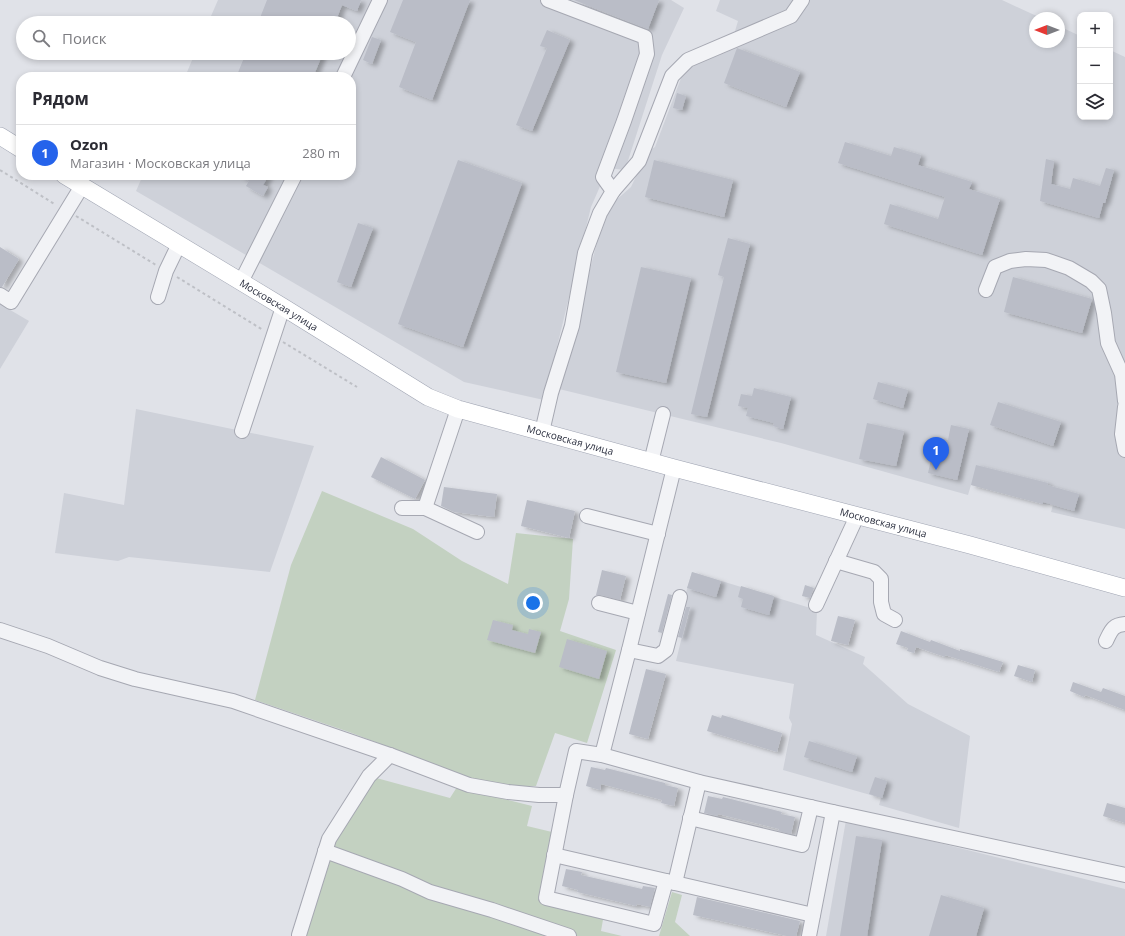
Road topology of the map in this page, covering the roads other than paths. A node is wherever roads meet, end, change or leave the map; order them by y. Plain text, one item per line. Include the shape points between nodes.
1 (380, 0) edge
2 (548, 0) edge
3 (802, 0) edge
4 (356, 50) edge
5 (351, 60) edge
6 (345, 72) edge
7 (0, 136) edge
8 (16, 146) edge
9 (72, 180) edge
10 (292, 180) edge
11 (82, 186) junction
12 (613, 191) junction
13 (179, 244) junction
14 (241, 282) junction
15 (986, 290) dead end
16 (0, 295) edge
17 (158, 297) dead end
18 (283, 307) junction
19 (1125, 401) edge
20 (1125, 407) edge
21 (458, 408) junction
22 (663, 414) dead end
23 (242, 431) dead end
24 (542, 432) junction
25 (1125, 450) edge
26 (651, 462) junction
27 (674, 468) junction
28 (402, 508) dead end
29 (425, 508) junction
30 (587, 516) dead end
31 (857, 516) junction
32 (477, 532) dead end
33 (658, 534) junction
34 (836, 561) junction
35 (1125, 588) edge
36 (680, 597) dead end
37 (599, 602) dead end
38 (816, 605) dead end
39 (638, 613) junction
40 (896, 620) dead end
41 (1125, 624) edge
42 (0, 630) edge
43 (1106, 641) dead end
44 (630, 650) junction
45 (602, 755) junction
46 (390, 756) junction
47 (699, 782) junction
48 (566, 795) junction
49 (811, 807) junction
50 (833, 812) junction
51 (690, 818) junction
52 (325, 851) junction
53 (554, 855) junction
54 (1125, 875) edge
55 (670, 882) junction
56 (813, 915) junction
57 (299, 935) edge
58 (569, 936) edge
59 (809, 936) edge

1 - 4 street
2 - 12 street via 645,37 647,54 603,177
3 - 12 street via 791,16 688,60 672,76 639,161
5 - 6 street
7 - 8 main road
9 - 11 main road, Московская улица
10 - 14 street
11 - 13 main road, Московская улица
11 - 16 street via 11,302
12 - 24 street via 600,213 585,253 572,326
13 - 14 main road, Московская улица
13 - 17 street via 166,271
14 - 18 main road, Московская улица
15 - 19 street via 995,267 1010,261 1026,259 1046,260 1069,268 1091,281 1099,289 1108,343 1122,374
18 - 21 main road, Московская улица via 428,397
18 - 23 street
20 - 25 street via 1122,434
21 - 24 main road, Московская улица
21 - 29 street
22 - 26 street
24 - 26 main road, Московская улица
26 - 27 main road, Московская улица
27 - 31 main road, Московская улица
27 - 33 street
28 - 29 street
29 - 32 street
30 - 33 street
31 - 34 street
31 - 35 main road, Московская улица
33 - 39 street
34 - 38 street
34 - 40 street via 874,572 881,579 884,614
36 - 44 street via 666,650 658,656
37 - 39 street
39 - 44 street
41 - 43 street via 1118,624 1111,629
42 - 46 street via 48,646 100,668 135,679 233,701
44 - 45 street
45 - 47 street
45 - 48 street via 576,751
46 - 48 street via 469,785 508,792
46 - 52 street via 369,776 329,839
47 - 49 street
47 - 51 street
48 - 53 street
49 - 50 street
49 - 51 street via 802,845
50 - 54 street
50 - 56 street
51 - 55 street
52 - 57 street
52 - 58 street via 430,892
53 - 55 street
53 - 55 street via 546,898 654,924
55 - 56 street
56 - 59 street

